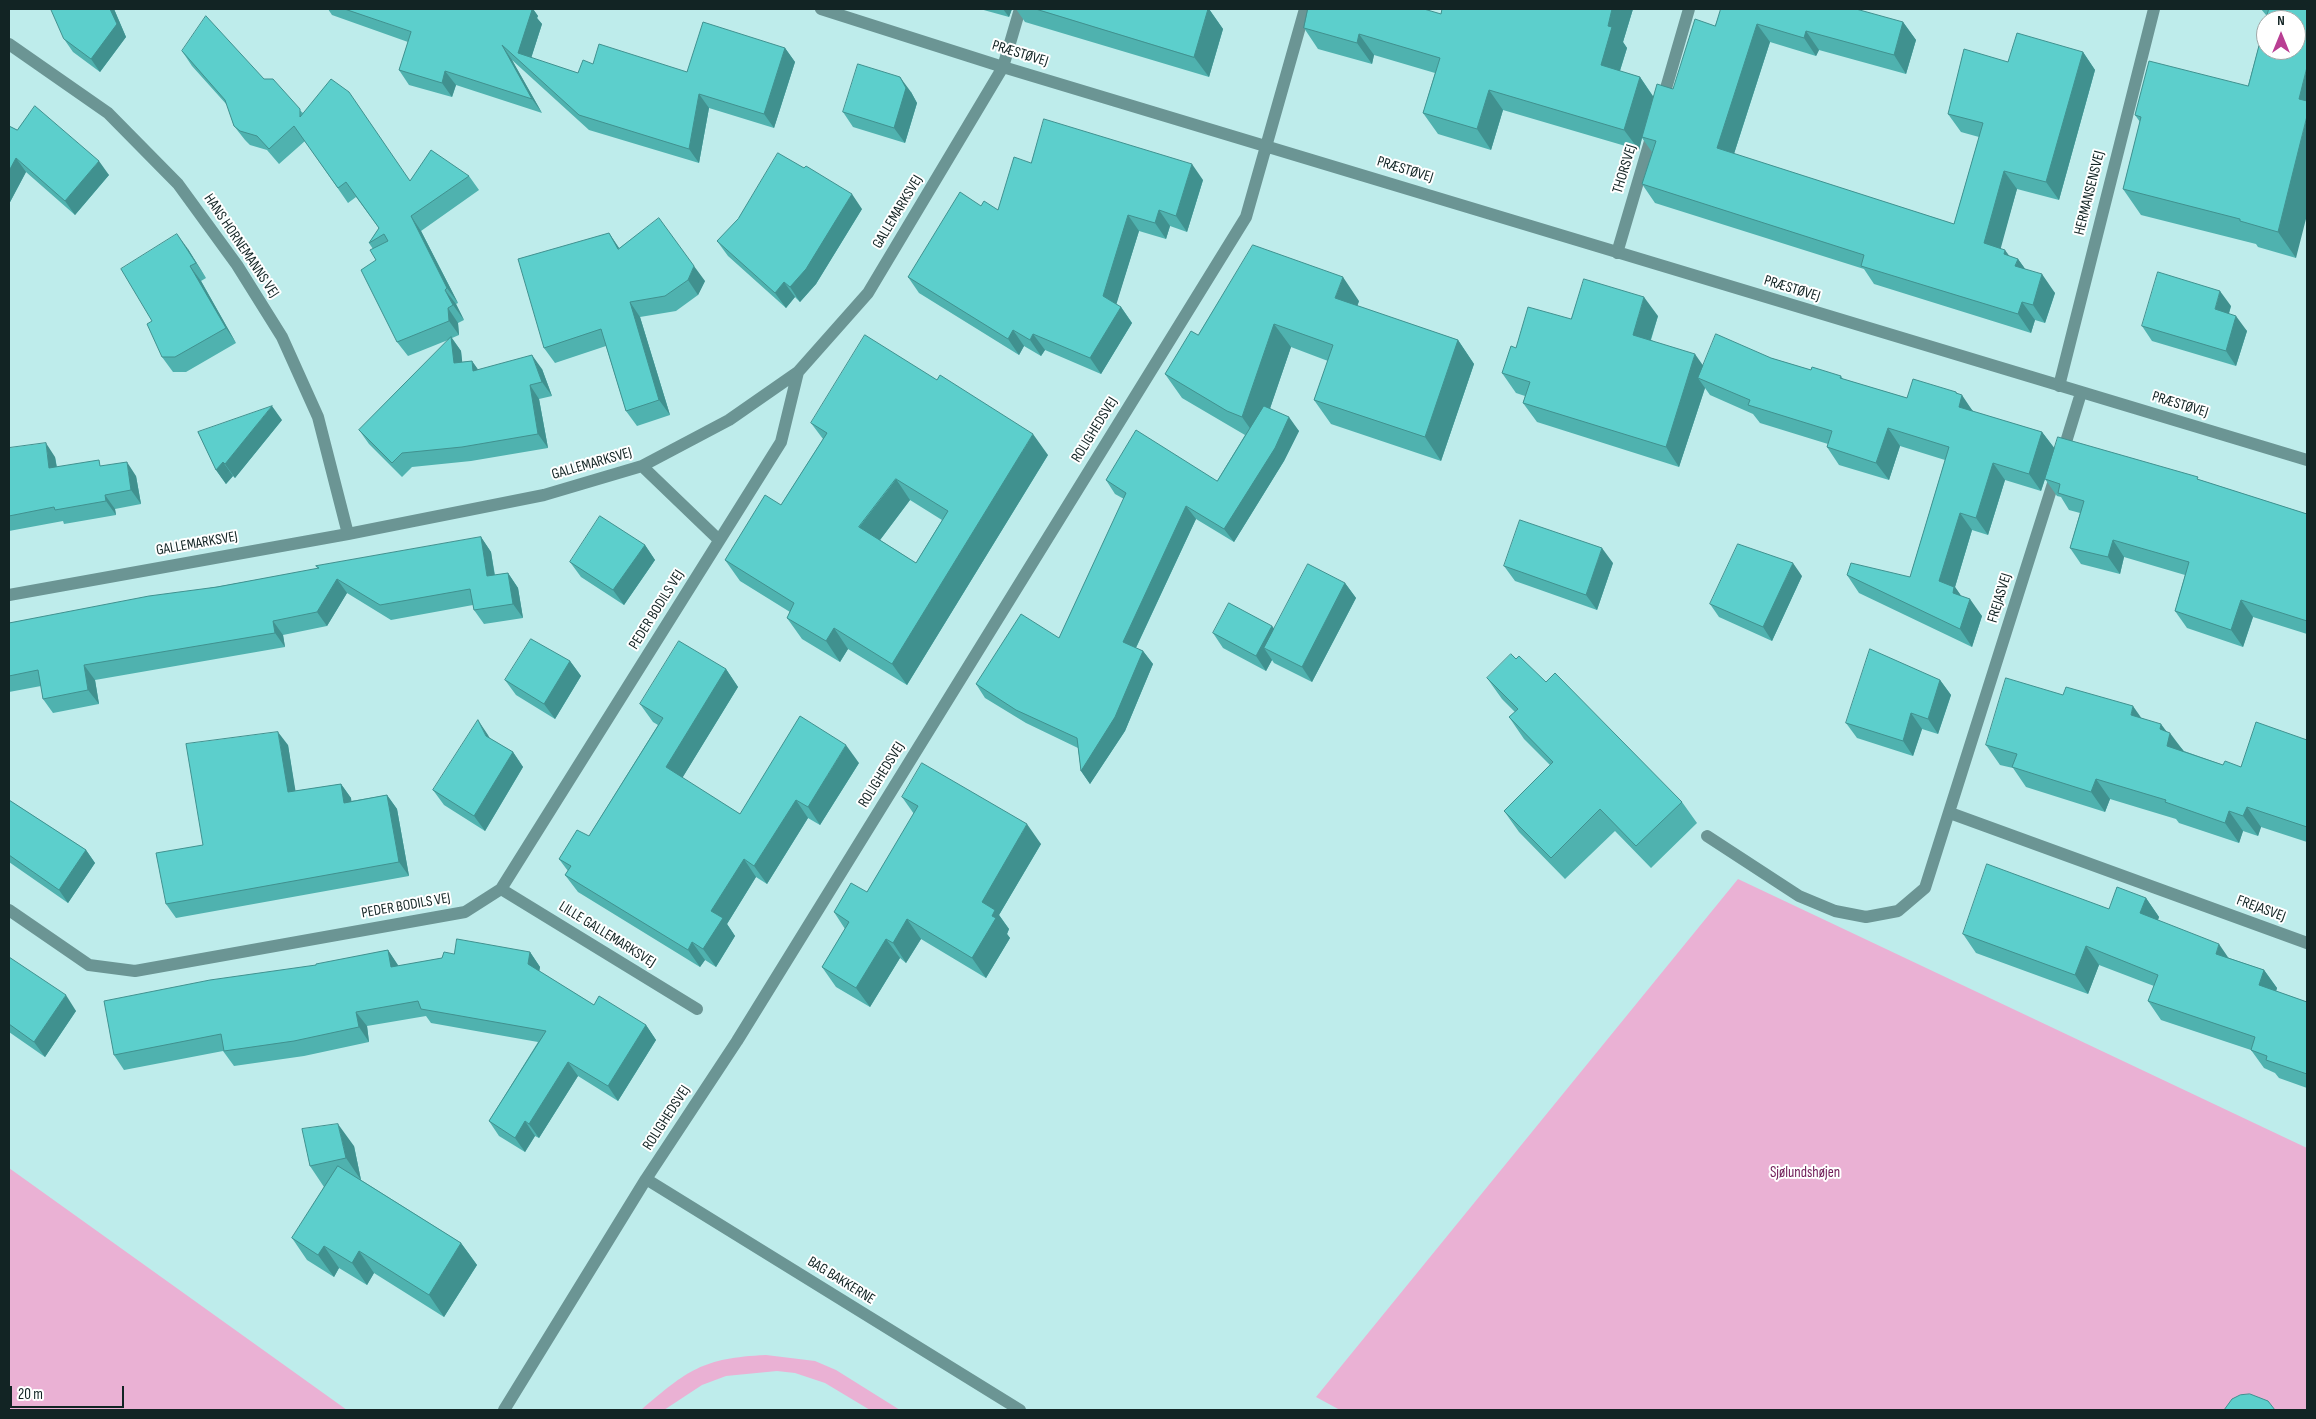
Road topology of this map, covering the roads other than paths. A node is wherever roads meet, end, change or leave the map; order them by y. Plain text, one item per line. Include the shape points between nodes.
1 (821, 9) edge
2 (1020, 9) edge
3 (1305, 9) edge
4 (1689, 9) edge
5 (2154, 9) edge
6 (9, 44) edge
7 (1003, 67) junction
8 (1267, 147) junction
9 (1617, 253) junction
10 (798, 372) junction
11 (2058, 386) junction
12 (2081, 393) junction
13 (2307, 460) edge
14 (642, 466) junction
15 (348, 534) junction
16 (720, 540) junction
17 (9, 595) edge
18 (1950, 813) junction
19 (1707, 836) dead end
20 (501, 889) junction
21 (9, 910) edge
22 (2307, 943) edge
23 (697, 1009) dead end
24 (646, 1179) junction
25 (504, 1410) edge
26 (1020, 1410) edge

1 - 7 street, PRÆSTØVEJ
2 - 7 street, GALLEMARKSVEJ
3 - 8 street
4 - 9 street, THORSVEJ
5 - 11 street, HERMANSENSVEJ
6 - 15 street, HANS HORNEMANNS VEJ via 108,113 178,184 237,266 282,337 318,417
7 - 8 street, PRÆSTØVEJ
7 - 10 street, GALLEMARKSVEJ via 868,293
8 - 9 street, PRÆSTØVEJ
8 - 24 street, ROLIGHEDSVEJ via 1246,217 736,1041
9 - 11 street, PRÆSTØVEJ
10 - 14 street, GALLEMARKSVEJ via 729,420
10 - 16 street, PEDER BODILS VEJ via 781,442
11 - 12 street, PRÆSTØVEJ
12 - 13 street, PRÆSTØVEJ
12 - 18 street, FREJASVEJ
14 - 15 street, GALLEMARKSVEJ via 544,495
14 - 16 street
15 - 17 street, GALLEMARKSVEJ
16 - 20 street, PEDER BODILS VEJ
18 - 19 street, FREJASVEJ via 1925,888 1898,911 1866,917 1834,911 1799,896
18 - 22 street, FREJASVEJ
20 - 21 street, PEDER BODILS VEJ via 465,912 135,970 89,965
20 - 23 street, LILLE GALLEMARKSVEJ
24 - 25 street, ROLIGHEDSVEJ
24 - 26 street, BAG BAKKERNE

